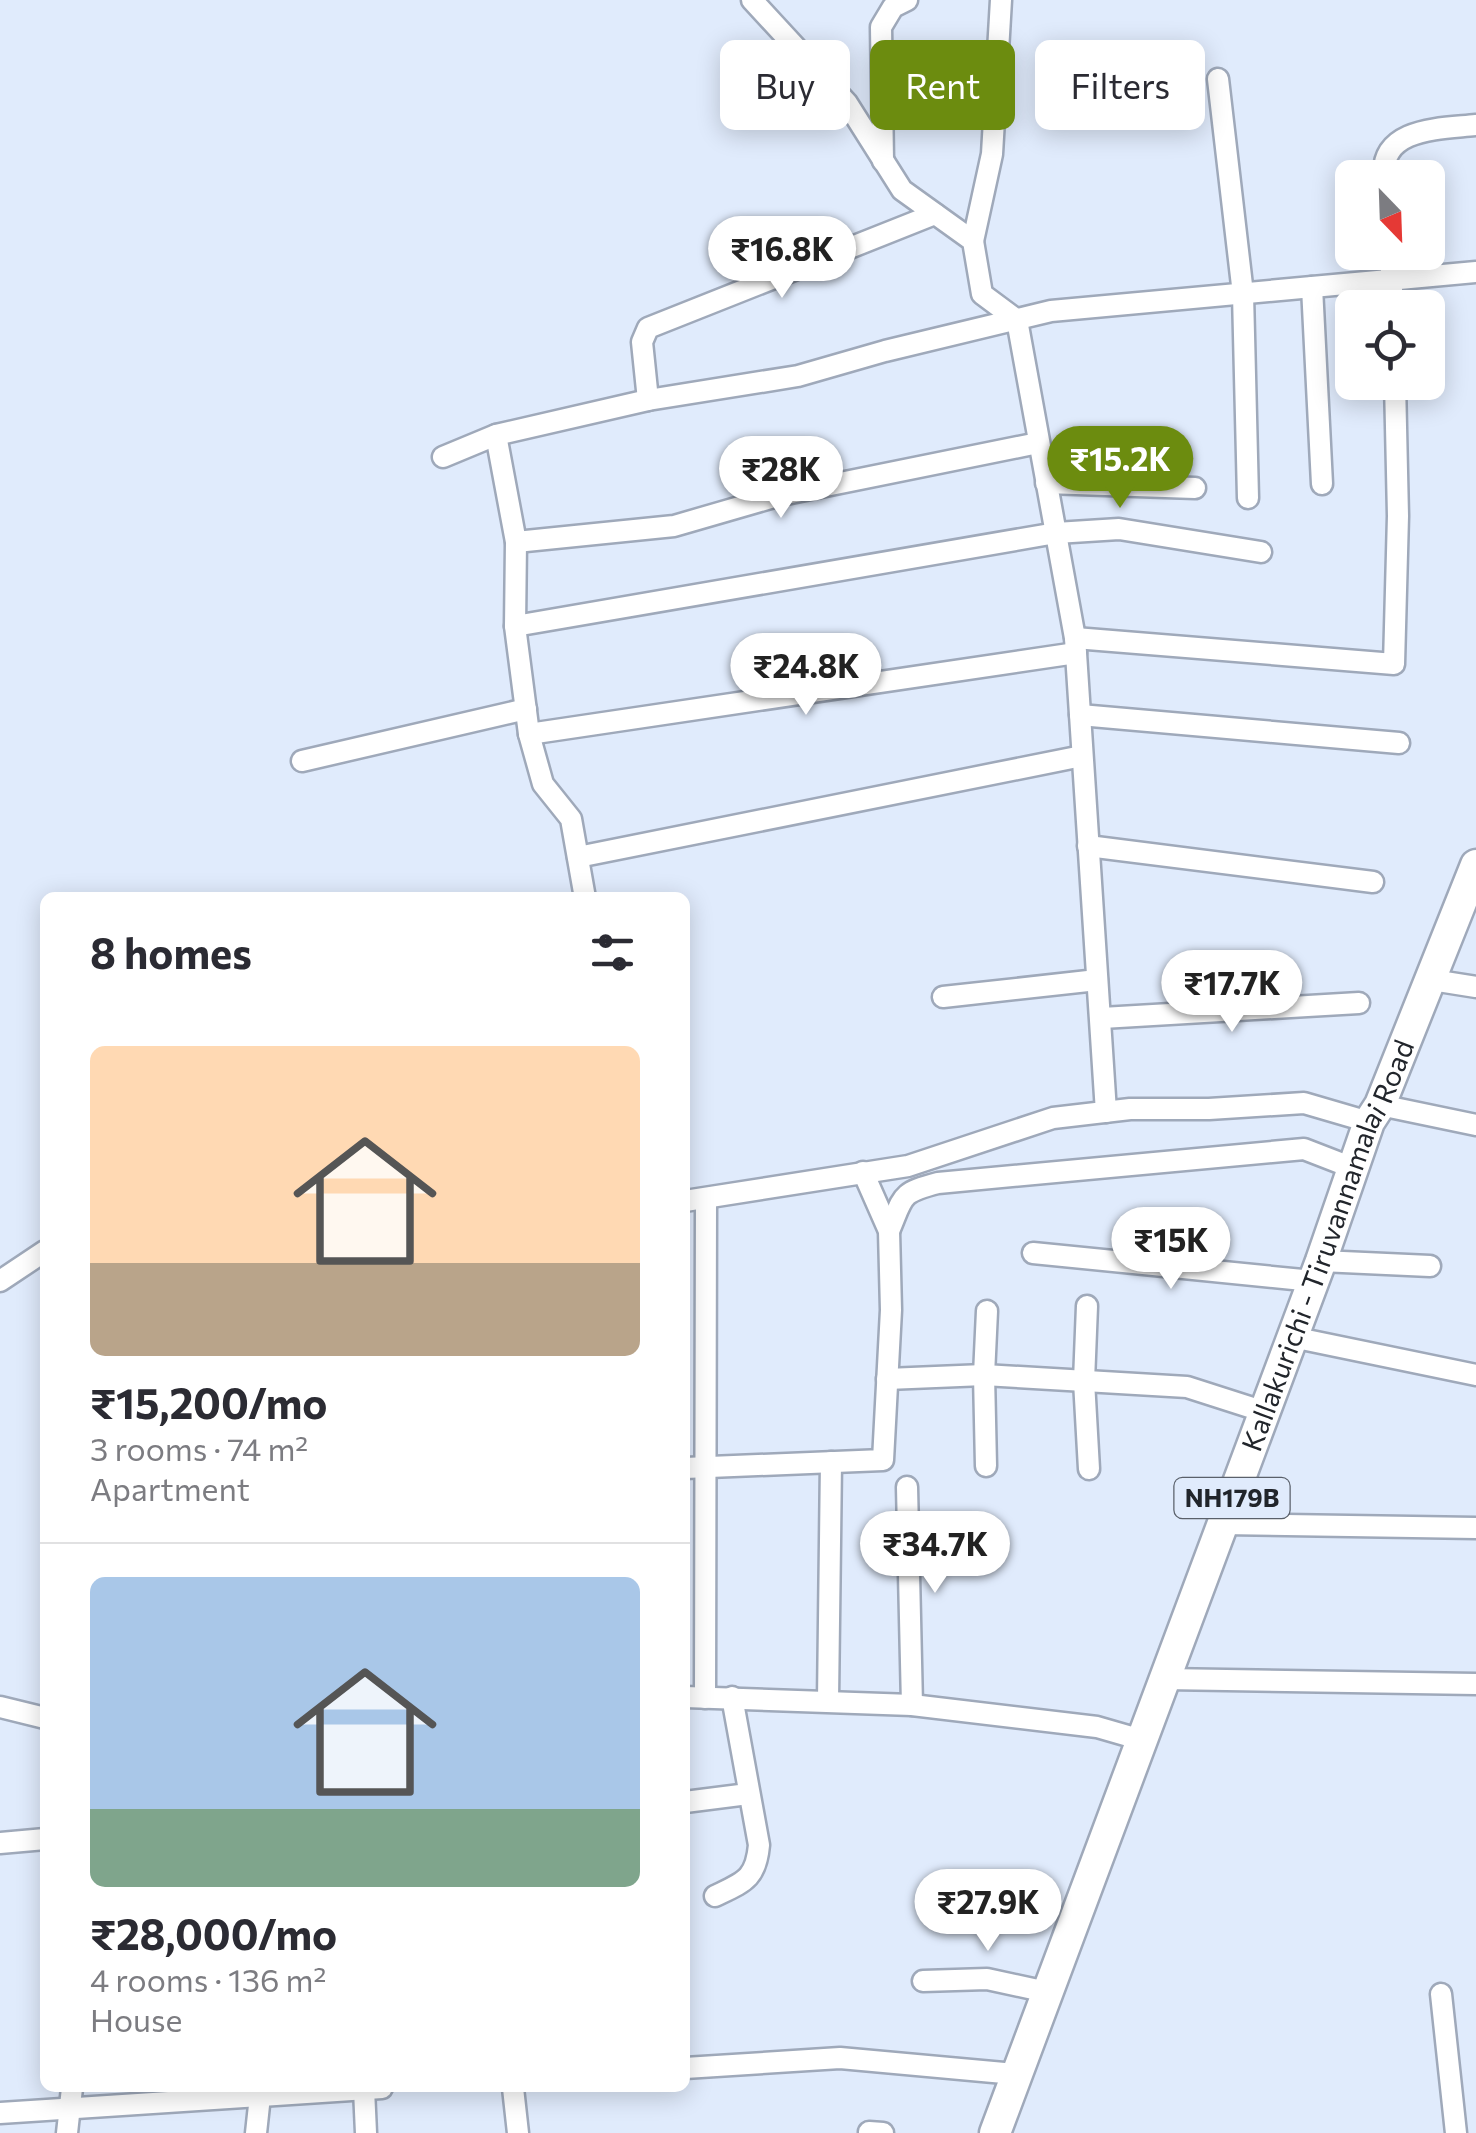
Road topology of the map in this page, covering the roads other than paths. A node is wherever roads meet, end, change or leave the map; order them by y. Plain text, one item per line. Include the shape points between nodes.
1 (752, 0) edge
2 (907, 0) edge
3 (1001, 0) edge
4 (1218, 79) dead end
5 (1476, 126) edge
6 (1387, 160) edge
7 (883, 162) junction
8 (935, 214) junction
9 (973, 242) junction
10 (1391, 270) edge
11 (1476, 272) edge
12 (1392, 280) junction
13 (1312, 288) junction
14 (1392, 290) edge
15 (1243, 294) junction
16 (1016, 320) junction
17 (648, 400) junction
18 (1395, 400) edge
19 (496, 435) junction
20 (1038, 443) junction
21 (443, 457) dead end
22 (1046, 483) junction
23 (1322, 484) dead end
24 (1195, 488) dead end
25 (1248, 498) dead end
26 (1056, 533) junction
27 (516, 542) junction
28 (1261, 552) dead end
29 (514, 626) junction
30 (1076, 646) junction
31 (526, 709) junction
32 (1080, 715) junction
33 (529, 734) junction
34 (1399, 744) dead end
35 (1082, 756) junction
36 (302, 761) dead end
37 (1088, 846) junction
38 (578, 857) junction
39 (1476, 865) edge
40 (1373, 882) dead end
41 (584, 892) edge
42 (1096, 980) junction
43 (1432, 980) junction
44 (1476, 986) edge
45 (942, 997) dead end
46 (1359, 1003) dead end
47 (1102, 1018) junction
48 (1106, 1112) junction
49 (1374, 1114) junction
50 (1476, 1126) edge
51 (1353, 1168) junction
52 (863, 1172) junction
53 (696, 1200) edge
54 (889, 1231) junction
55 (1033, 1253) dead end
56 (40, 1254) edge
57 (1430, 1266) dead end
58 (1317, 1271) junction
59 (0, 1280) edge
60 (1086, 1306) dead end
61 (987, 1311) dead end
62 (1292, 1337) junction
63 (1476, 1375) edge
64 (984, 1376) junction
65 (887, 1379) junction
66 (1084, 1381) junction
67 (1264, 1412) junction
68 (832, 1462) junction
69 (986, 1466) dead end
70 (708, 1467) junction
71 (690, 1468) edge
72 (1089, 1469) dead end
73 (908, 1487) dead end
74 (1223, 1524) junction
75 (1476, 1528) edge
76 (1165, 1679) junction
77 (1476, 1684) edge
78 (695, 1697) edge
79 (732, 1697) junction
80 (828, 1700) junction
81 (912, 1705) junction
82 (0, 1707) edge
83 (40, 1717) edge
84 (1142, 1740) junction
85 (748, 1794) junction
86 (690, 1801) edge
87 (40, 1839) edge
88 (0, 1843) edge
89 (716, 1896) dead end
90 (923, 1980) dead end
91 (1047, 1992) junction
92 (1442, 1994) dead end
93 (690, 2068) edge
94 (1015, 2074) junction
95 (364, 2092) edge
96 (513, 2092) edge
97 (270, 2093) edge
98 (71, 2098) edge
99 (0, 2113) edge
100 (869, 2132) edge
101 (67, 2133) edge
102 (256, 2133) edge
103 (366, 2133) edge
104 (518, 2133) edge
105 (883, 2133) edge
106 (995, 2133) edge
107 (1456, 2133) edge

1 - 7 street via 847,103
2 - 7 street via 892,7 881,26
3 - 9 street via 992,154
4 - 15 street
5 - 6 street via 1431,130 1397,142
7 - 8 street via 902,190
8 - 9 street
8 - 17 street via 648,328 642,342
9 - 16 street via 982,294
10 - 12 street
11 - 12 street
12 - 13 street
12 - 14 street
13 - 15 street
13 - 23 street
15 - 16 street
15 - 25 street
16 - 17 street via 798,376
16 - 20 street
17 - 19 street
18 - 30 street via 1394,664
19 - 21 street
19 - 27 street
20 - 22 street
20 - 27 street via 781,495 674,526
22 - 24 street
22 - 26 street
26 - 28 street via 1119,529
26 - 29 street
26 - 30 street
27 - 29 street
29 - 31 street
30 - 32 street
30 - 33 street
31 - 33 street
31 - 36 street
32 - 34 street
32 - 35 street
33 - 38 street via 543,784 570,819
35 - 37 street
35 - 38 street
37 - 40 street
37 - 42 street
38 - 41 street
39 - 43 highway, Kallakurichi - Tiruvannamalai Road / NH179B
42 - 45 street
42 - 47 street
43 - 44 street
43 - 49 highway, Kallakurichi - Tiruvannamalai Road / NH179B
46 - 47 street
47 - 48 street
48 - 49 street via 1304,1103
48 - 52 street via 1053,1118 908,1166
49 - 50 street
49 - 51 highway, Kallakurichi - Tiruvannamalai Road / NH179B
51 - 54 street via 1304,1149 938,1183 909,1190
51 - 58 highway, Kallakurichi - Tiruvannamalai Road / NH179B
52 - 53 street
52 - 54 street
53 - 70 street
54 - 65 street
55 - 58 street
56 - 59 street
57 - 58 street
58 - 62 highway, Kallakurichi - Tiruvannamalai Road / NH179B
60 - 66 street
61 - 64 street
62 - 63 street
62 - 67 highway, Kallakurichi - Tiruvannamalai Road / NH179B
64 - 65 street
64 - 66 street
64 - 69 street
65 - 68 street via 883,1460
66 - 67 street via 1188,1387
66 - 72 street
67 - 74 highway, Kallakurichi - Tiruvannamalai Road / NH179B
68 - 70 street
68 - 80 street
70 - 71 street
70 - 78 street
73 - 81 street
74 - 75 street
74 - 76 highway, Kallakurichi - Tiruvannamalai Road / NH179B
76 - 77 street
76 - 84 highway, Kallakurichi - Tiruvannamalai Road / NH179B
78 - 79 street
79 - 80 street
79 - 85 street
80 - 81 street
81 - 84 street via 1097,1727
82 - 83 street
84 - 91 highway, Kallakurichi - Tiruvannamalai Road / NH179B
85 - 86 street
85 - 89 street via 758,1862 753,1874
87 - 88 street
90 - 91 street via 987,1979
91 - 94 highway, Kallakurichi - Tiruvannamalai Road / NH179B
92 - 107 street
93 - 94 street via 840,2058
94 - 106 highway, Kallakurichi - Tiruvannamalai Road / NH179B
95 - 103 street
96 - 104 street
97 - 98 street
97 - 102 street
98 - 99 street
98 - 101 street
100 - 105 street

